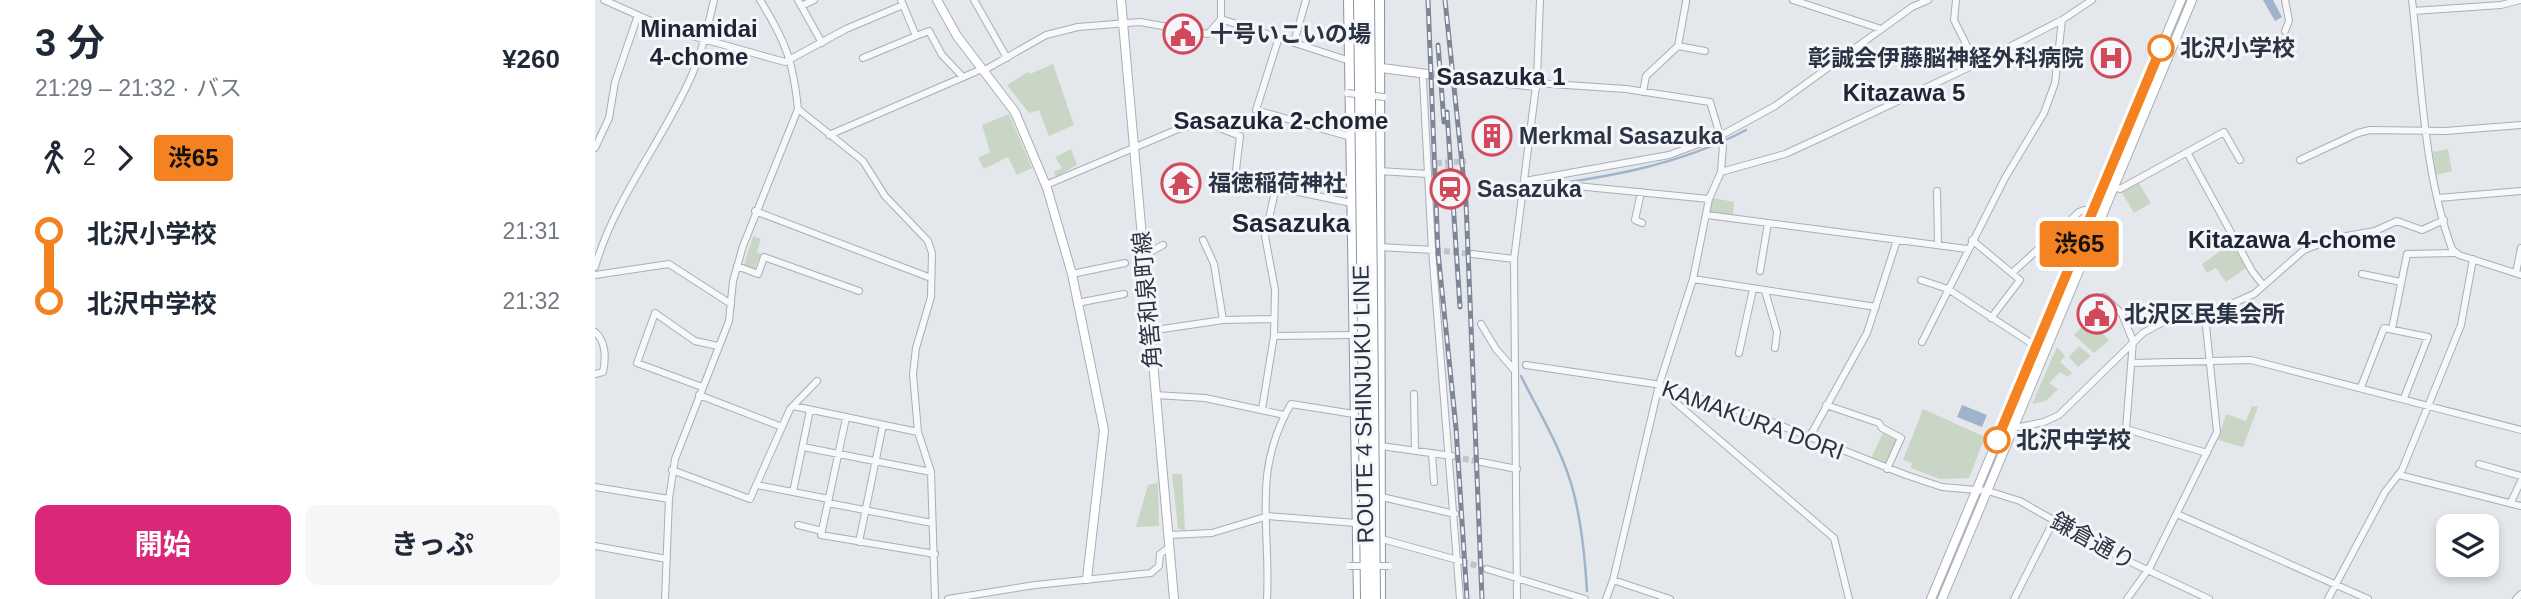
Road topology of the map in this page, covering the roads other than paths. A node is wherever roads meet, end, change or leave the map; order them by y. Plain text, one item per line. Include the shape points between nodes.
1 (604, 0) edge
2 (714, 0) edge
3 (760, 0) edge
4 (814, 0) edge
5 (937, 0) edge
6 (974, 0) edge
7 (1121, 0) edge
8 (1221, 0) edge
9 (1305, 0) edge
10 (1352, 0) edge
11 (1359, 0) edge
12 (1369, 0) edge
13 (1377, 0) edge
14 (1540, 0) edge
15 (1793, 0) edge
16 (1928, 0) edge
17 (1956, 0) edge
18 (2092, 0) edge
19 (2181, 0) edge
20 (2192, 0) edge
21 (2285, 0) edge
22 (2412, 0) edge
23 (2520, 0) edge
24 (1686, 2) dead end
25 (799, 3) edge
26 (902, 3) edge
27 (2474, 3) edge
28 (2413, 12) junction
29 (637, 18) junction
30 (1221, 19) junction
31 (2062, 20) junction
32 (1123, 22) junction
33 (1881, 29) junction
34 (2285, 31) dead end
35 (916, 36) junction
36 (1279, 37) junction
37 (706, 38) junction
38 (1294, 41) junction
39 (822, 43) junction
40 (1678, 46) junction
41 (1706, 51) dead end
42 (863, 58) dead end
43 (1007, 58) junction
44 (792, 60) junction
45 (1352, 62) junction
46 (1976, 64) junction
47 (1378, 67) junction
48 (982, 70) junction
49 (1425, 76) joint
50 (963, 77) junction
51 (1456, 77) tunnel mouth
52 (1536, 84) junction
53 (1643, 92) junction
54 (1346, 93) dead end
55 (1384, 97) dead end
56 (798, 110) junction
57 (2521, 125) edge
58 (2424, 130) junction
59 (829, 135) junction
60 (1351, 137) junction
61 (1721, 140) junction
62 (595, 148) edge
63 (1133, 148) junction
64 (2187, 152) junction
65 (2240, 160) dead end
66 (2300, 160) dead end
67 (1379, 171) junction
68 (1721, 172) junction
69 (1428, 174) junction
70 (1525, 181) junction
71 (1046, 185) junction
72 (1276, 187) junction
73 (2114, 187) junction
74 (1937, 191) dead end
75 (2521, 191) edge
76 (1641, 192) junction
77 (1523, 193) junction
78 (2438, 198) junction
79 (1709, 199) junction
80 (1351, 203) junction
81 (755, 211) junction
82 (2093, 212) junction
83 (1707, 215) junction
84 (2444, 220) junction
85 (1642, 223) dead end
86 (1768, 223) junction
87 (1901, 230) dead end
88 (1203, 240) dead end
89 (1899, 240) junction
90 (1972, 240) junction
91 (1163, 245) dead end
92 (1938, 245) junction
93 (1379, 247) junction
94 (2521, 248) edge
95 (1967, 249) junction
96 (1434, 250) junction
97 (2455, 253) junction
98 (1472, 254) tunnel mouth
99 (1143, 257) junction
100 (1514, 258) junction
101 (2473, 259) junction
102 (1125, 263) dead end
103 (737, 266) junction
104 (595, 267) edge
105 (1760, 271) dead end
106 (2013, 272) junction
107 (1072, 274) junction
108 (2362, 274) dead end
109 (2519, 274) edge
110 (595, 275) edge
111 (932, 278) junction
112 (1693, 279) junction
113 (1921, 280) dead end
114 (2401, 282) junction
115 (2265, 284) junction
116 (1753, 289) junction
117 (1948, 289) junction
118 (859, 291) dead end
119 (1765, 291) junction
120 (1124, 294) dead end
121 (2104, 297) dead end
122 (1077, 303) junction
123 (731, 304) junction
124 (1876, 307) junction
125 (2205, 316) junction
126 (1991, 318) junction
127 (1274, 319) junction
128 (1223, 320) junction
129 (1481, 324) dead end
130 (2392, 329) junction
131 (1149, 331) junction
132 (595, 332) edge
133 (1352, 335) junction
134 (1274, 336) junction
135 (2133, 341) junction
136 (1922, 342) dead end
137 (718, 346) junction
138 (2037, 347) junction
139 (1514, 348) junction
140 (1775, 348) dead end
141 (1496, 349) junction
142 (1739, 353) dead end
143 (2211, 362) junction
144 (2132, 363) junction
145 (1526, 365) dead end
146 (1515, 371) junction
147 (595, 374) edge
148 (817, 381) dead end
149 (1659, 385) junction
150 (702, 387) junction
151 (2361, 387) junction
152 (1675, 391) junction
153 (1414, 394) dead end
154 (699, 395) junction
155 (1155, 395) junction
156 (2404, 398) junction
157 (2427, 404) junction
158 (1826, 405) junction
159 (793, 406) junction
160 (1262, 409) junction
161 (810, 411) junction
162 (1354, 414) junction
163 (1284, 415) junction
164 (846, 418) junction
165 (883, 425) junction
166 (782, 427) junction
167 (2014, 428) junction
168 (2521, 429) edge
169 (918, 432) junction
170 (1809, 438) junction
171 (1381, 446) junction
172 (803, 447) junction
173 (1415, 449) junction
174 (1432, 453) junction
175 (2207, 453) junction
176 (838, 455) junction
177 (1452, 456) junction
178 (1481, 462) tunnel mouth
179 (876, 464) junction
180 (2479, 464) dead end
181 (1517, 469) junction
182 (1887, 469) junction
183 (672, 470) junction
184 (931, 472) junction
185 (2399, 475) junction
186 (2521, 478) edge
187 (1434, 482) dead end
188 (757, 485) junction
189 (595, 487) edge
190 (1976, 490) junction
191 (1988, 491) junction
192 (793, 492) junction
193 (1382, 497) junction
194 (669, 499) junction
195 (828, 501) junction
196 (2511, 502) junction
197 (2521, 506) edge
198 (866, 510) junction
199 (1455, 514) junction
200 (2177, 514) junction
201 (1263, 517) junction
202 (2054, 520) junction
203 (932, 523) junction
204 (1356, 523) junction
205 (798, 525) dead end
206 (822, 531) junction
207 (1169, 535) junction
208 (1381, 539) junction
209 (859, 542) junction
210 (595, 546) edge
211 (1170, 547) junction
212 (935, 554) junction
213 (667, 559) junction
214 (1459, 561) junction
215 (1385, 562) junction
216 (1353, 568) junction
217 (1487, 569) tunnel mouth
218 (2147, 571) junction
219 (1517, 578) junction
220 (1087, 579) junction
221 (1613, 580) junction
222 (2337, 586) junction
223 (2521, 594) edge
224 (665, 599) edge
225 (935, 599) edge
226 (948, 599) edge
227 (1174, 599) edge
228 (1267, 599) edge
229 (1358, 599) edge
230 (1366, 599) edge
231 (1375, 599) edge
232 (1383, 599) edge
233 (1460, 599) edge
234 (1517, 599) edge
235 (1584, 599) edge
236 (1606, 599) edge
237 (1670, 599) edge
238 (1849, 599) edge
239 (1930, 599) edge
240 (1942, 599) edge
241 (2014, 599) edge
242 (2127, 599) edge
243 (2209, 599) edge
244 (2328, 599) edge
245 (2368, 599) edge
246 (2516, 599) edge

1 - 29 street
2 - 37 street
3 - 44 street
4 - 25 street
5 - 48 main road
6 - 43 street
7 - 32 main road, 角筈和泉町線
8 - 30 street
9 - 38 street
10 - 45 highway
11 - 230 highway, ROUTE 4 SHINJUKU LINE, bridge
12 - 231 highway, ROUTE 4 SHINJUKU LINE, bridge
13 - 47 highway
14 - 52 street
15 - 33 street
16 - 33 street
17 - 46 street via 1954,20
18 - 31 street
19 - 82 main road
20 - 73 main road
21 - 34 street via 2289,21
22 - 28 street
23 - 27 street via 2501,5
24 - 40 street
25 - 39 street
26 - 35 street
26 - 39 street
27 - 28 street
28 - 58 street
29 - 37 street
29 - 62 street via 615,82 609,118
30 - 32 street via 1208,34
30 - 36 street
31 - 46 street
31 - 90 street via 2055,83 2044,113
32 - 43 street via 1045,34
32 - 63 main road, 角筈和泉町線
33 - 61 street
35 - 42 street
35 - 50 street via 929,31 942,55
36 - 38 street
36 - 60 street via 1256,110
37 - 44 street via 769,59
37 - 104 street via 691,78 604,235
38 - 45 street
39 - 44 street
40 - 41 street
40 - 53 street via 1646,76
43 - 48 street
44 - 56 street
45 - 47 main road
45 - 60 highway
46 - 68 street via 1785,154
47 - 49 main road
47 - 67 highway
48 - 50 street
48 - 71 main road via 1016,112
49 - 69 street
50 - 59 street
51 - 52 main road
52 - 53 street
52 - 70 street
53 - 61 street via 1710,102
54 - 55 street, bridge
56 - 59 street
56 - 81 street
57 - 58 street
58 - 66 street via 2358,133
58 - 78 street
59 - 111 street via 863,162 885,196 928,241
60 - 80 highway
61 - 68 street
61 - 70 street via 1669,155
63 - 71 street
63 - 72 street via 1183,127 1224,128 1240,136 1235,179
63 - 99 main road, 角筈和泉町線
64 - 65 street via 2224,132
64 - 73 street via 2120,189
64 - 115 street via 2252,271
67 - 69 street
67 - 93 highway
68 - 79 street
69 - 96 street
70 - 77 street
71 - 107 main road
72 - 80 street
72 - 127 street via 1265,236 1275,290
73 - 167 main road
74 - 92 street
75 - 78 street
76 - 77 street via 1576,186
76 - 79 street
76 - 85 street via 1635,220
77 - 100 street
78 - 84 street
79 - 83 street
80 - 133 highway
81 - 103 street
81 - 111 street
82 - 106 street via 2079,212
82 - 138 main road
83 - 86 street
83 - 112 street
84 - 97 street
84 - 115 street via 2421,230 2397,221 2375,231 2335,238 2304,250
86 - 89 street
86 - 105 street
87 - 89 street
88 - 128 street via 1213,264
89 - 92 street
89 - 124 street
90 - 95 street
90 - 106 street
91 - 99 street
92 - 95 street
93 - 96 street
93 - 171 highway
94 - 109 street
95 - 117 street
96 - 177 street
97 - 101 street
97 - 114 street via 2407,254
98 - 100 street
99 - 131 main road, 角筈和泉町線
100 - 139 street
101 - 109 street
101 - 157 street via 2461,324
102 - 107 street
103 - 118 street via 758,274 764,257
103 - 123 street
106 - 126 street via 2020,280
107 - 122 main road
108 - 114 street
110 - 123 street via 669,264
111 - 169 street via 914,362
112 - 116 street
112 - 149 street
113 - 117 street
114 - 130 street
115 - 125 street via 2254,294
116 - 119 street
116 - 142 street
117 - 126 street
117 - 136 street
119 - 124 street
119 - 140 street via 1777,332
120 - 122 street
121 - 135 street via 2122,314
122 - 220 main road via 1104,429
123 - 137 street
124 - 158 street via 1857,355
125 - 135 street via 2165,321
125 - 143 street
126 - 138 street
127 - 128 street
127 - 134 street
128 - 131 street
129 - 141 street
130 - 151 street via 2384,328
130 - 156 street via 2428,337
131 - 155 main road, 角筈和泉町線
132 - 147 street via 602,340 605,360 603,372
133 - 134 street
133 - 162 highway
134 - 160 street
135 - 144 street
135 - 167 street via 2059,415
137 - 150 street
137 - 150 street via 695,341 655,313 637,363
138 - 190 main road
139 - 141 street
139 - 146 street
141 - 146 street
143 - 144 street
143 - 151 street via 2251,360
143 - 175 street via 2217,432
144 - 175 street via 2126,429
145 - 149 street, KAMAKURA DORI
146 - 181 street
148 - 159 street
149 - 152 street, KAMAKURA DORI
149 - 221 street
150 - 154 street
151 - 156 street
152 - 170 street, KAMAKURA DORI
152 - 238 street via 1674,401 1834,538
153 - 173 street
154 - 166 street
154 - 183 street
155 - 160 street via 1205,398
155 - 207 main road, 角筈和泉町線
156 - 157 street
157 - 168 street
157 - 185 street
158 - 170 street
158 - 182 street via 1879,423 1901,438
159 - 161 street
159 - 166 street
160 - 163 street
161 - 164 street
161 - 172 street
162 - 163 street via 1291,404
162 - 204 highway
163 - 201 street via 1267,470
164 - 165 street
164 - 176 street
165 - 169 street
165 - 179 street
166 - 188 street
167 - 191 main road
169 - 184 street
170 - 182 street, KAMAKURA DORI
171 - 173 street
171 - 193 highway
172 - 176 street
172 - 192 street
173 - 174 street
174 - 177 street
174 - 187 street
175 - 200 street
176 - 179 street
176 - 195 street
177 - 199 street
178 - 181 street
179 - 184 street
179 - 198 street
180 - 186 street
181 - 219 street
182 - 190 street, KAMAKURA DORI via 1942,487
183 - 188 street via 750,499
183 - 194 street
184 - 203 street
185 - 196 street
185 - 222 street via 2385,492
186 - 196 street
188 - 192 street
189 - 194 street
190 - 191 street, 鎌倉通り
190 - 239 main road
191 - 202 street, 鎌倉通り via 2020,501
191 - 240 main road
192 - 195 street
193 - 199 street
193 - 208 highway
194 - 213 street
195 - 198 street
195 - 206 street
196 - 197 street
198 - 203 street
198 - 209 street
199 - 214 street
200 - 218 street
200 - 222 street
201 - 204 street
201 - 207 street via 1212,533
201 - 228 street
202 - 218 street, 鎌倉通り
202 - 241 street
203 - 212 street
204 - 216 highway
205 - 206 street
206 - 209 street via 821,535
207 - 211 main road, 角筈和泉町線
208 - 214 street
208 - 215 highway
209 - 212 street
210 - 213 street
211 - 220 street via 1160,554 1159,566 1151,573
211 - 227 main road, 角筈和泉町線
212 - 225 street
213 - 224 street
214 - 233 street
215 - 216 street, bridge
215 - 232 highway
216 - 229 highway
217 - 219 street
218 - 242 street
218 - 243 street, 鎌倉通り
219 - 234 street
219 - 235 street
220 - 226 street
221 - 236 street
221 - 237 street
222 - 244 street
222 - 245 street
223 - 246 street

